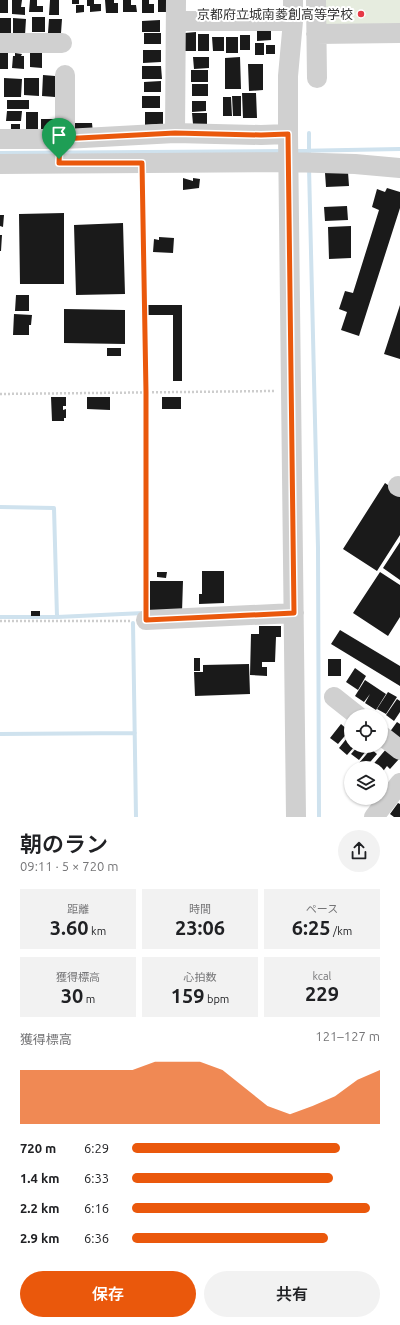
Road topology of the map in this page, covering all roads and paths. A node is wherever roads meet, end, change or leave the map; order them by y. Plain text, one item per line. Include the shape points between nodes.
1 (176, 0) edge
2 (293, 0) edge
3 (316, 0) edge
4 (176, 21) junction
5 (293, 21) junction
6 (400, 33) edge
7 (316, 34) junction
8 (0, 43) edge
9 (62, 43) dead end
10 (65, 75) dead end
11 (317, 78) dead end
12 (175, 133) junction
13 (0, 139) edge
14 (60, 148) junction
15 (295, 154) junction
16 (142, 163) junction
17 (0, 164) edge
18 (400, 168) edge
19 (292, 391) junction
20 (146, 392) junction
21 (0, 394) edge
22 (294, 613) junction
23 (146, 620) junction
24 (0, 621) edge
25 (334, 697) dead end
26 (349, 709) edge
27 (388, 741) edge
28 (400, 750) edge
29 (400, 783) edge
30 (296, 817) edge
31 (374, 817) edge

1 - 4 street
2 - 5 street
3 - 7 street
4 - 5 street
4 - 12 street
5 - 15 street via 288,76
6 - 7 street
7 - 11 street
8 - 9 street
10 - 14 street
12 - 14 street
12 - 15 street via 261,135
13 - 14 street
14 - 16 street
14 - 17 street
15 - 16 street
15 - 18 street
15 - 19 street
16 - 20 path
19 - 20 path
19 - 22 street
20 - 21 path
20 - 23 path
22 - 23 street
22 - 30 street
23 - 24 path
25 - 26 street
27 - 28 street
29 - 31 street

